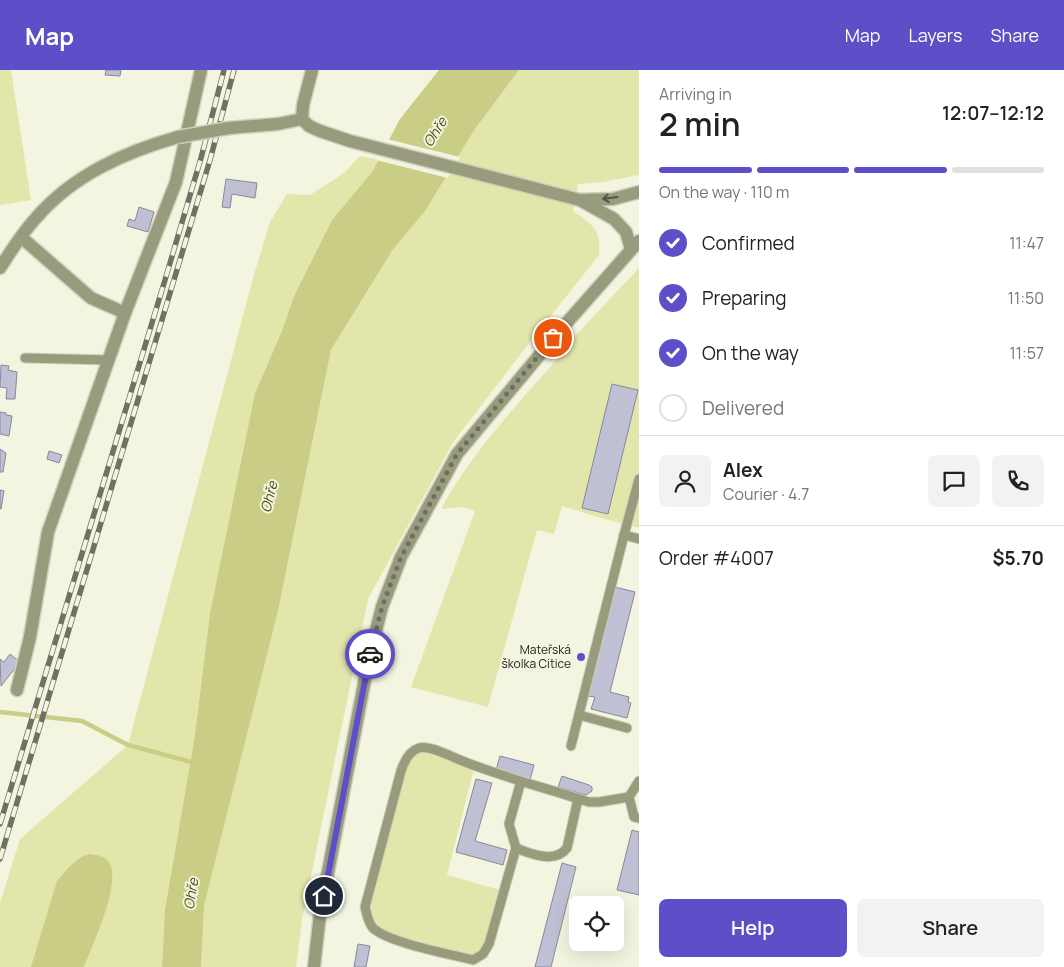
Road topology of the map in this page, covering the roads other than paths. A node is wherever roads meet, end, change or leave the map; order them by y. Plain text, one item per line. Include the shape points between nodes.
1 (201, 70) edge
2 (312, 70) edge
3 (302, 119) junction
4 (639, 192) edge
5 (578, 199) junction
6 (21, 237) junction
7 (635, 245) edge
8 (0, 268) edge
9 (125, 314) junction
10 (25, 358) dead end
11 (109, 360) junction
12 (639, 479) edge
13 (624, 535) junction
14 (639, 539) edge
15 (17, 690) dead end
16 (579, 715) junction
17 (627, 728) dead end
18 (571, 746) dead end
19 (639, 781) edge
20 (521, 782) junction
21 (629, 797) junction
22 (578, 799) junction
23 (639, 818) edge
24 (516, 848) junction
25 (314, 967) edge

1 - 9 street via 176,182
2 - 3 street
3 - 5 street via 309,126 350,141
3 - 6 street, bridge via 229,128 146,146 103,165 66,189
4 -> 5 street via 614,199
5 - 7 street via 614,219
6 - 8 street
6 - 9 street via 91,298
7 - 25 street via 457,454 401,557 382,607 369,658 320,914
9 - 11 street
10 - 11 lane
11 - 15 street via 48,532 30,637
12 - 13 lane
13 - 14 lane
13 - 16 lane
16 - 17 lane
16 - 18 lane
19 - 21 lane
20 - 22 lane
20 - 24 lane via 509,824
20 - 24 lane via 426,748 410,753 401,771 365,907 368,919 373,928 390,939 473,960 483,954 489,944
21 - 22 lane via 598,802
21 - 23 lane via 634,817
22 - 24 lane via 563,854 552,857

